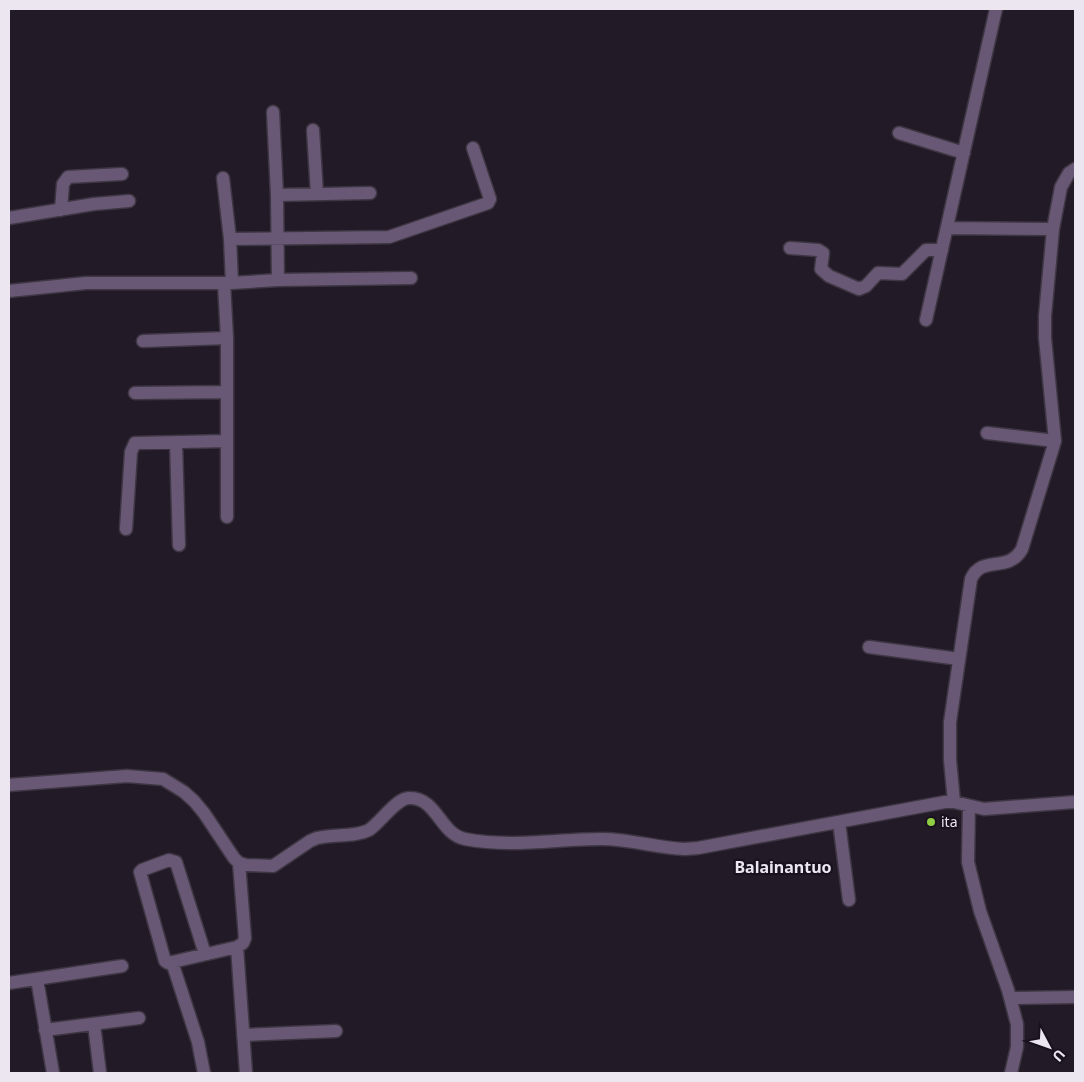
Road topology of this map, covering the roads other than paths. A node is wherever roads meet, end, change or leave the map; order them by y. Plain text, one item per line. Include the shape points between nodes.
1 (996, 9) edge
2 (273, 112) dead end
3 (313, 130) dead end
4 (899, 133) dead end
5 (473, 148) dead end
6 (964, 154) junction
7 (1075, 169) edge
8 (122, 174) dead end
9 (223, 178) dead end
10 (370, 193) dead end
11 (316, 194) junction
12 (277, 195) junction
13 (129, 201) dead end
14 (61, 210) junction
15 (9, 218) edge
16 (947, 228) junction
17 (1053, 229) junction
18 (277, 238) junction
19 (230, 239) junction
20 (790, 248) dead end
21 (942, 250) junction
22 (411, 278) dead end
23 (278, 280) junction
24 (228, 283) junction
25 (9, 291) edge
26 (926, 320) dead end
27 (227, 338) junction
28 (143, 341) dead end
29 (226, 392) junction
30 (136, 393) dead end
31 (987, 433) dead end
32 (226, 441) junction
33 (1054, 441) junction
34 (176, 442) junction
35 (227, 517) dead end
36 (126, 529) dead end
37 (179, 545) dead end
38 (869, 647) dead end
39 (960, 660) junction
40 (9, 785) edge
41 (954, 802) junction
42 (1075, 802) edge
43 (969, 806) junction
44 (839, 822) junction
45 (239, 863) junction
46 (850, 900) dead end
47 (237, 947) junction
48 (205, 954) junction
49 (172, 962) junction
50 (122, 966) dead end
51 (37, 979) junction
52 (9, 983) edge
53 (1075, 997) edge
54 (1010, 998) junction
55 (139, 1018) dead end
56 (94, 1024) junction
57 (45, 1030) junction
58 (336, 1031) dead end
59 (243, 1035) junction
60 (53, 1073) edge
61 (100, 1073) edge
62 (204, 1073) edge
63 (246, 1073) edge
64 (1012, 1073) edge

1 - 6 street
2 - 12 street
3 - 11 street
4 - 6 street
5 - 18 street via 490,199 488,203 389,237
6 - 16 street
7 - 17 street via 1061,188
8 - 14 street via 68,177 63,184
9 - 19 street
10 - 11 street
11 - 12 street
12 - 18 street
13 - 14 street
14 - 15 street
16 - 17 street
16 - 21 street
17 - 33 street via 1045,338
18 - 19 street
18 - 23 street
19 - 24 street
20 - 21 street via 818,250 823,253 822,269 825,273 859,289 878,273 902,274 926,250
21 - 26 street
22 - 23 street
23 - 24 street
24 - 25 street via 86,283
24 - 27 street
27 - 28 street
27 - 29 street
29 - 30 street
29 - 32 street
31 - 33 street
32 - 34 street
32 - 35 street
33 - 39 street via 1019,555 1010,562 982,566 971,579
34 - 36 street via 138,442 133,445
34 - 37 street
38 - 39 street
39 - 41 street via 949,743
40 - 45 street via 127,776 163,779 194,801
41 - 43 street
41 - 44 street
42 - 43 street via 984,809
43 - 54 street via 968,862 980,910
44 - 45 street via 698,848 603,839 515,844 464,839 453,833 426,802 409,797 367,831 317,838 274,866
44 - 46 street
45 - 47 street via 244,938 243,944
47 - 48 street
47 - 59 street
48 - 49 street
48 - 49 street via 178,864 169,860 142,870 140,874 165,961 168,964
49 - 62 street via 198,1042
50 - 51 street
51 - 52 street
51 - 57 street
53 - 54 street
54 - 64 street via 1017,1024
55 - 56 street
56 - 57 street
56 - 61 street
57 - 60 street
58 - 59 street
59 - 63 street

